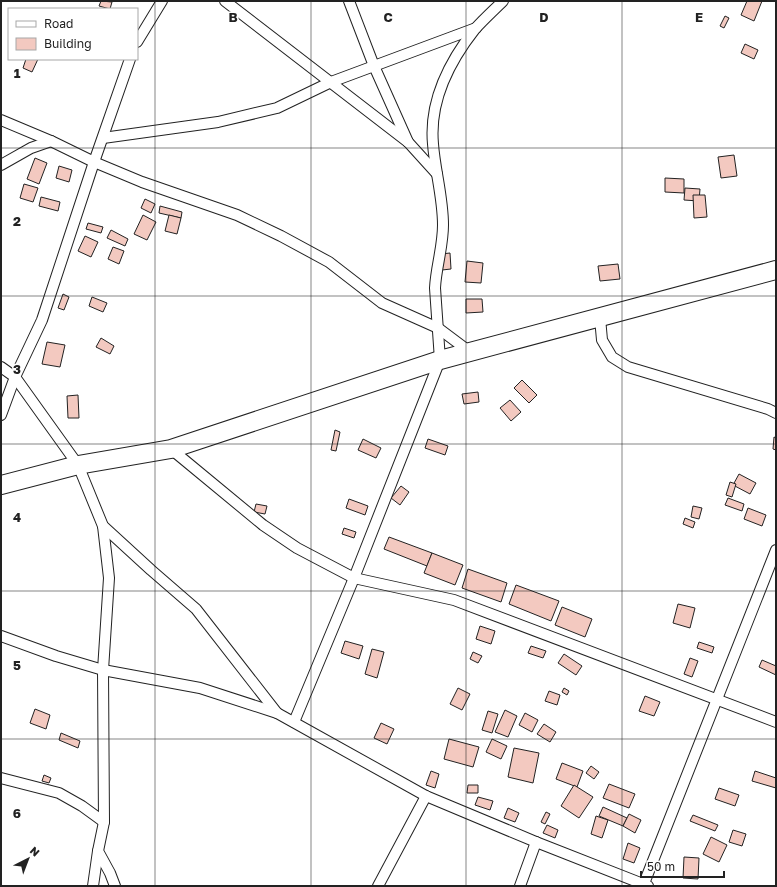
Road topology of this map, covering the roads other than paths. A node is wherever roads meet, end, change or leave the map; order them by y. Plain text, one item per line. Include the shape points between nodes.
1 (162, 1) edge
2 (225, 1) edge
3 (349, 1) edge
4 (503, 1) edge
5 (476, 28) junction
6 (138, 40) edge
7 (130, 60) edge
8 (374, 66) junction
9 (331, 82) junction
10 (2, 123) edge
11 (103, 138) junction
12 (51, 141) junction
13 (408, 142) junction
14 (94, 162) junction
15 (1, 165) edge
16 (437, 175) junction
17 (776, 270) edge
18 (600, 318) junction
19 (438, 328) junction
20 (470, 352) junction
21 (440, 360) junction
22 (1, 367) edge
23 (15, 377) junction
24 (776, 413) edge
25 (1, 415) edge
26 (171, 449) junction
27 (78, 465) junction
28 (1, 485) edge
29 (103, 526) junction
30 (776, 550) edge
31 (354, 578) junction
32 (1, 636) edge
33 (103, 670) junction
34 (716, 700) junction
35 (277, 713) junction
36 (294, 722) junction
37 (776, 722) edge
38 (1, 778) edge
39 (426, 796) junction
40 (104, 822) junction
41 (536, 842) junction
42 (98, 850) junction
43 (645, 885) edge
44 (93, 886) edge
45 (115, 886) edge
46 (378, 886) edge
47 (520, 886) edge

1 - 6 street
2 - 9 street
3 - 8 street
4 - 5 street
5 - 8 street
5 - 16 street via 441,85 434,106 432,142
7 - 11 street
8 - 9 street
8 - 13 street
9 - 11 street via 277,108 233,119
9 - 13 street
10 - 12 street
11 - 14 street
12 - 14 street
12 - 15 street via 31,148
13 - 16 street
14 - 19 street via 142,182 237,215 281,236 328,262 382,303
14 - 23 street via 42,320
16 - 19 street via 443,224 443,241 435,288
17 - 18 highway
18 - 20 highway
18 - 24 street via 602,340 612,357 628,367
19 - 20 street
19 - 21 street
20 - 21 highway
21 - 26 highway
21 - 31 street
22 - 23 street
23 - 25 street
23 - 27 street
26 - 27 highway
26 - 31 street via 263,525 297,548
27 - 28 highway
27 - 29 street
29 - 33 street via 109,578
29 - 35 street via 196,608
30 - 34 street
31 - 34 street via 454,600
31 - 36 street
32 - 33 street
33 - 35 street via 200,688
33 - 40 street
34 - 37 street
34 - 43 street
35 - 36 street
36 - 39 street
38 - 40 street via 59,793
39 - 41 street
39 - 46 street
40 - 42 street
41 - 43 street
41 - 47 street
42 - 44 street
42 - 45 street

